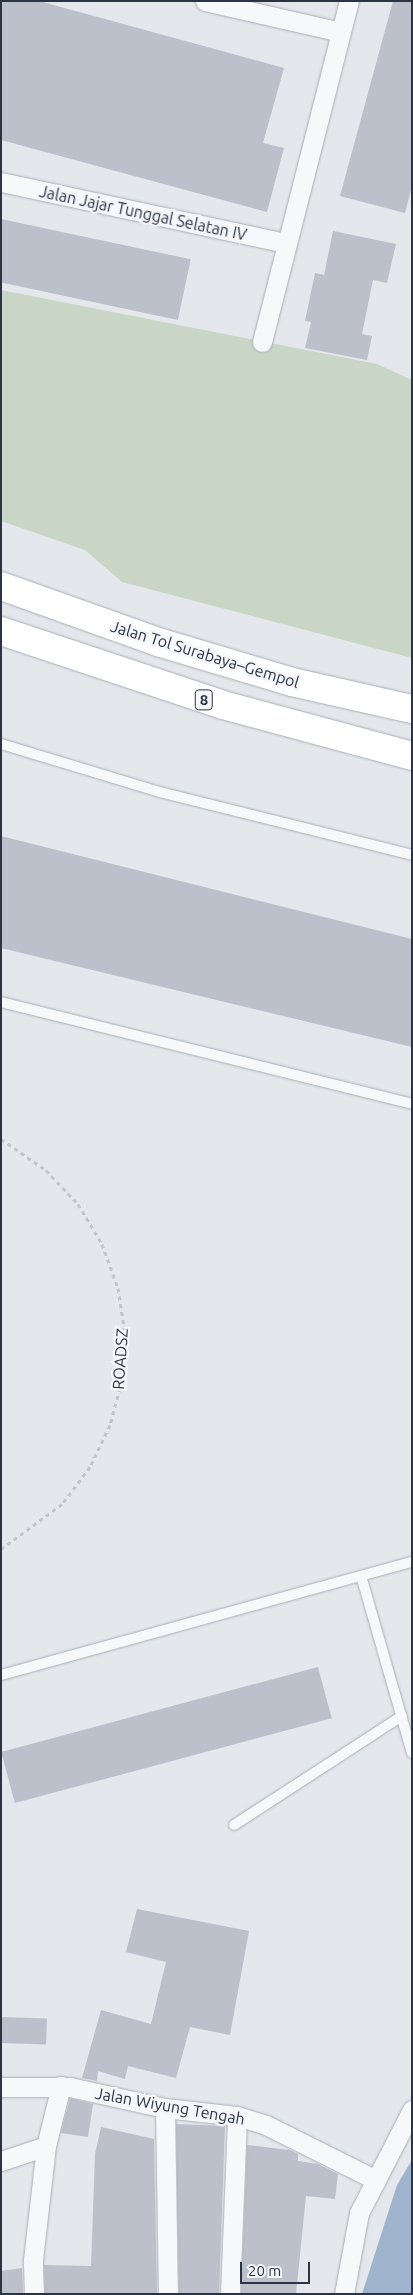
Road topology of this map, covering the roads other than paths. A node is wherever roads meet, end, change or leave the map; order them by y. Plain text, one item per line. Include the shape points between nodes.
1 (205, 1) edge
2 (349, 1) edge
3 (341, 32) junction
4 (1, 182) edge
5 (286, 243) junction
6 (262, 342) dead end
7 (1, 586) edge
8 (1, 631) edge
9 (412, 709) edge
10 (1, 744) edge
11 (412, 756) edge
12 (412, 855) edge
13 (1, 1002) edge
14 (412, 1104) edge
15 (412, 1562) edge
16 (362, 1579) junction
17 (1, 1674) edge
18 (402, 1716) junction
19 (412, 1753) edge
20 (234, 1826) dead end
21 (61, 2086) junction
22 (1, 2087) edge
23 (165, 2108) junction
24 (412, 2110) edge
25 (237, 2116) junction
26 (46, 2146) junction
27 (1, 2161) edge
28 (376, 2180) junction
29 (34, 2294) edge
30 (168, 2294) edge
31 (230, 2294) edge
32 (344, 2294) edge

1 - 3 street
2 - 3 street
3 - 5 street
4 - 5 street, Jalan Jajar Tunggal Selatan IV
5 - 6 street
7 - 9 highway, Jalan Tol Surabaya–Gempol via 158,642 292,682
8 - 11 highway, 8 via 223,705
10 - 12 lane via 160,792
13 - 14 lane
15 - 16 lane
16 - 17 lane
16 - 18 lane
18 - 19 lane
18 - 20 lane
21 - 22 street, Jalan Wiyung Tengah
21 - 23 street, Jalan Wiyung Tengah
21 - 26 street
23 - 25 street, Jalan Wiyung Tengah
23 - 30 street
24 - 28 street
25 - 28 street, Jalan Wiyung Tengah via 266,2125
25 - 31 street
26 - 27 street
26 - 29 street via 33,2260
28 - 32 street via 359,2213

